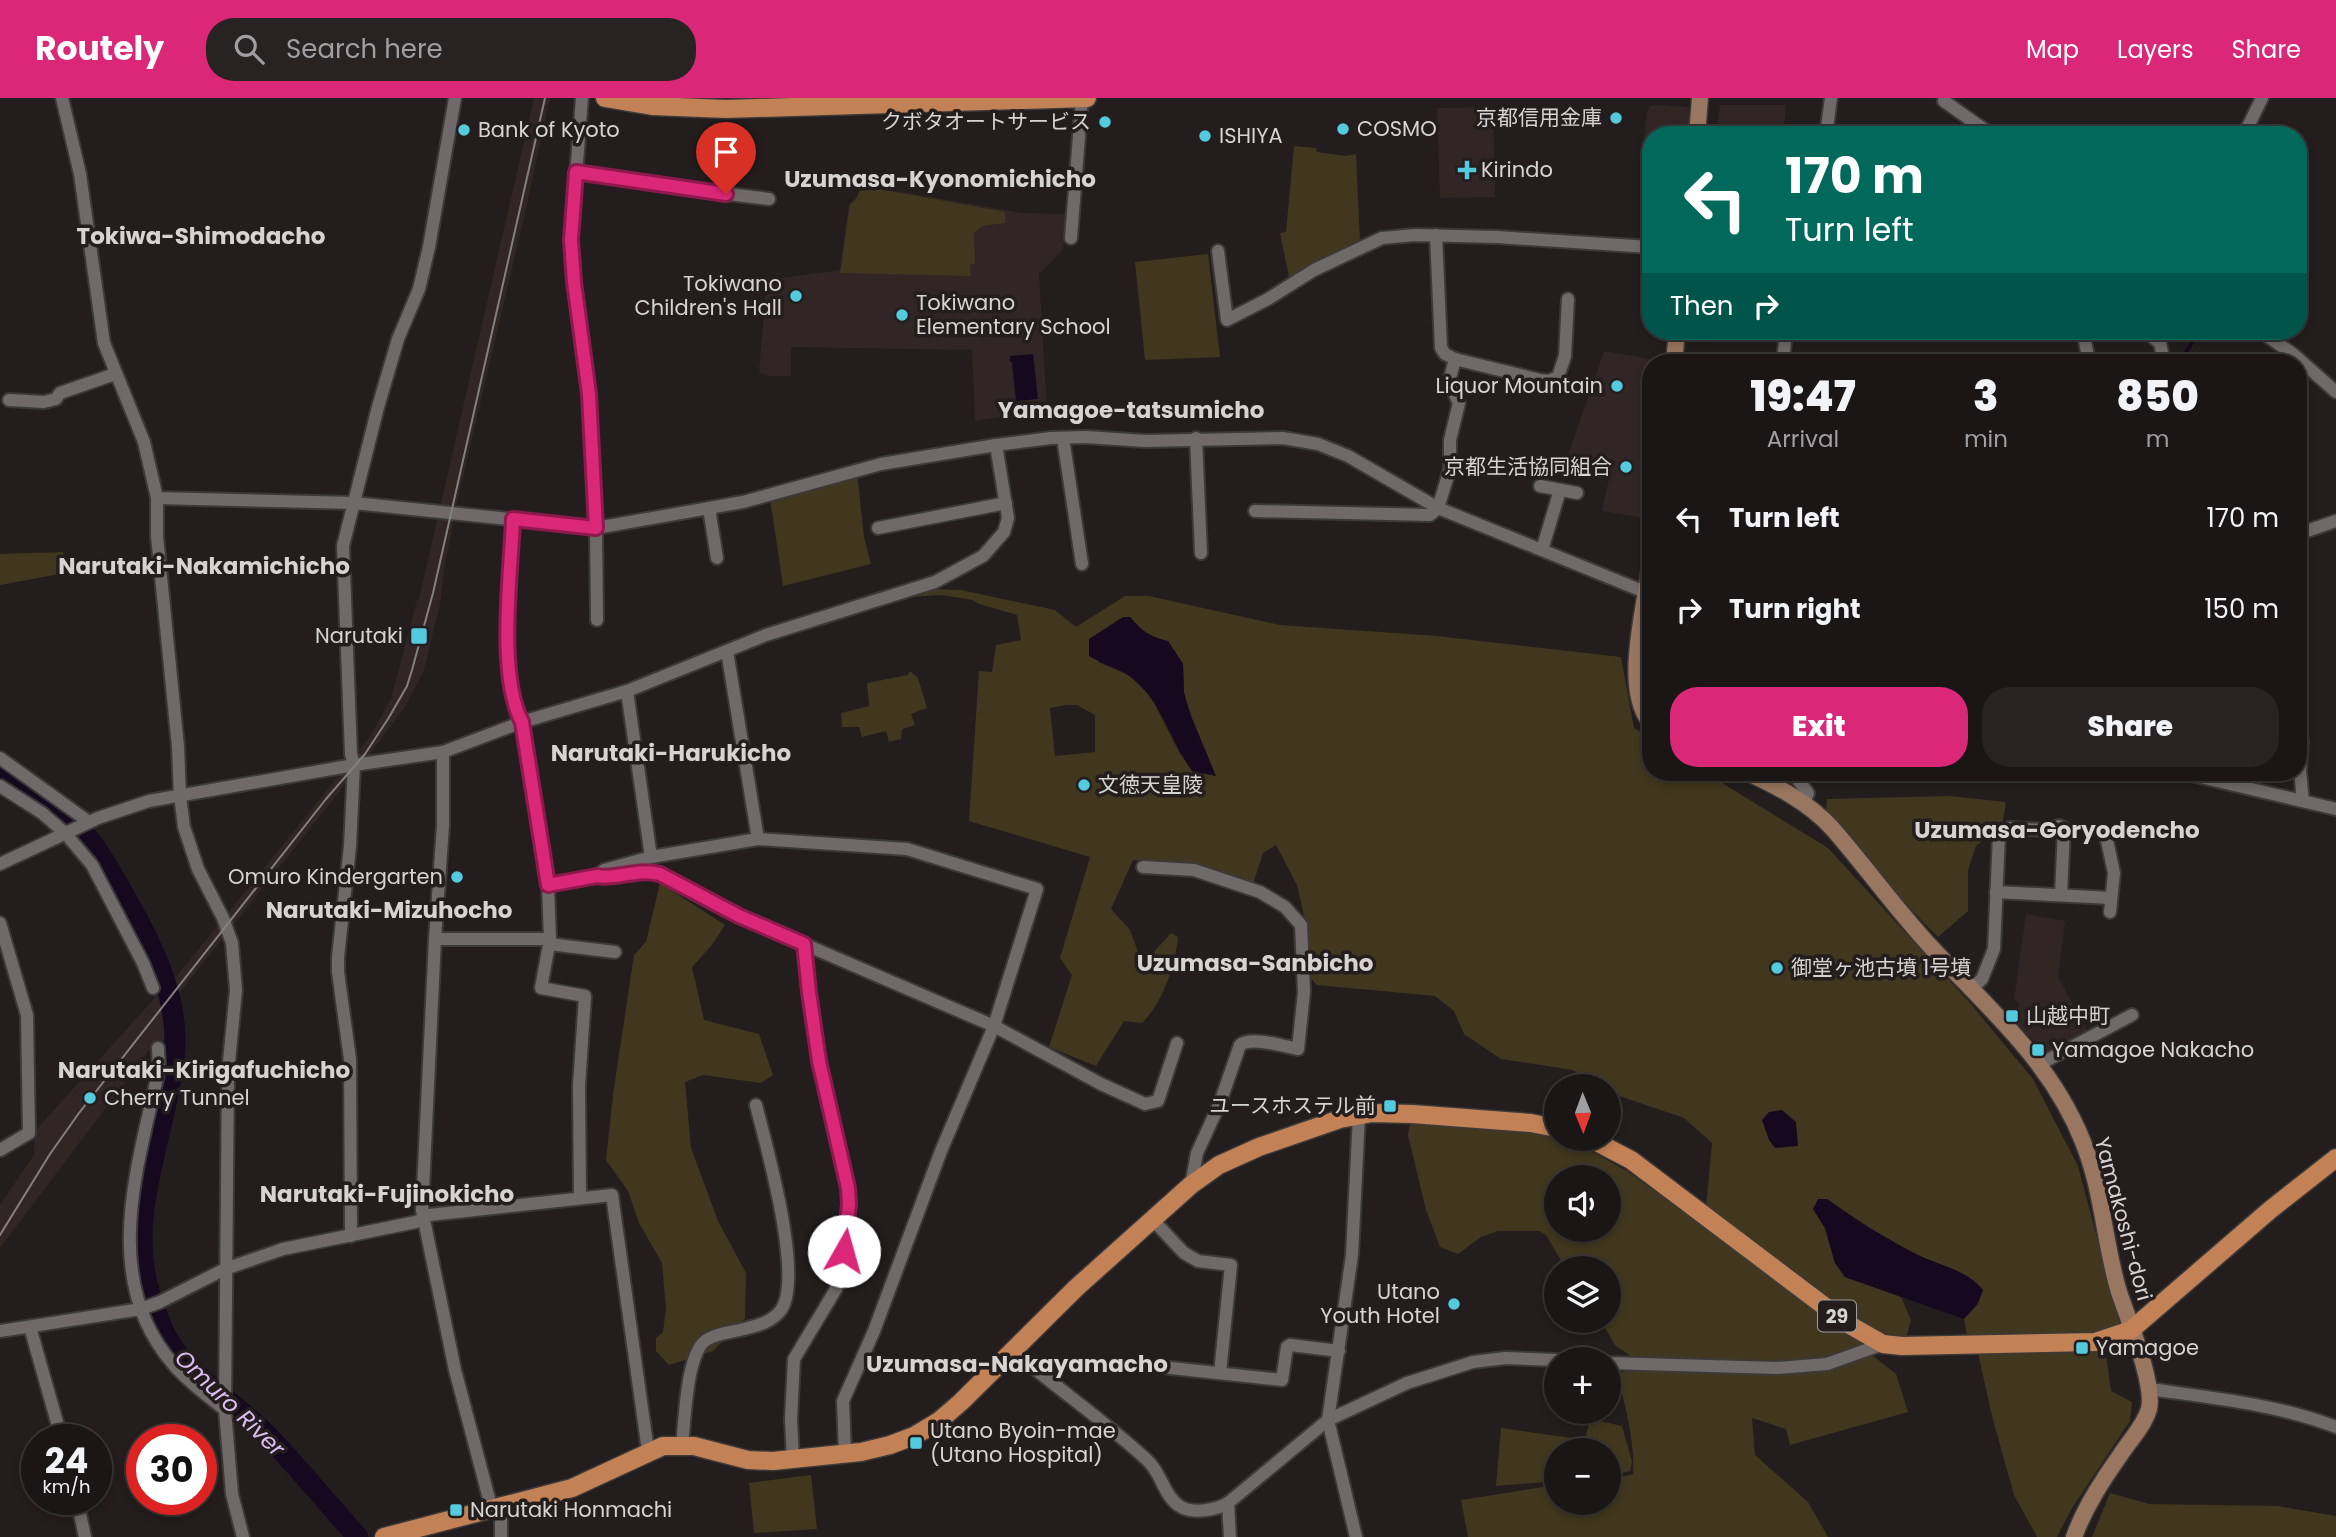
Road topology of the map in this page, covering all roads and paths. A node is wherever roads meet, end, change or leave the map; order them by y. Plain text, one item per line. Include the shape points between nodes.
1 (62, 98) edge
2 (455, 98) edge
3 (582, 98) edge
4 (605, 98) edge
5 (1085, 98) edge
6 (1700, 98) edge
7 (1830, 98) edge
8 (1945, 98) edge
9 (2262, 98) edge
10 (1698, 126) edge
11 (1827, 126) edge
12 (1978, 126) edge
13 (2248, 126) edge
14 (576, 172) junction
15 (769, 199) dead end
16 (1436, 235) junction
17 (1071, 238) dead end
18 (1642, 247) edge
19 (1218, 251) dead end
20 (1568, 299) dead end
21 (2272, 340) edge
22 (2293, 354) edge
23 (1455, 359) junction
24 (2307, 364) edge
25 (115, 374) junction
26 (2331, 382) edge
27 (2336, 392) edge
28 (9, 400) dead end
29 (1063, 438) junction
30 (1196, 438) junction
31 (996, 445) junction
32 (1540, 486) dead end
33 (1560, 490) junction
34 (1577, 493) dead end
35 (157, 498) junction
36 (354, 503) junction
37 (1006, 503) junction
38 (709, 508) junction
39 (1438, 508) junction
40 (1255, 510) dead end
41 (513, 519) junction
42 (2336, 521) edge
43 (596, 528) junction
44 (878, 528) dead end
45 (2307, 531) edge
46 (1542, 550) junction
47 (1201, 553) dead end
48 (718, 558) dead end
49 (1082, 564) dead end
50 (1642, 591) edge
51 (597, 620) dead end
52 (1642, 634) edge
53 (727, 651) junction
54 (627, 691) junction
55 (1642, 709) edge
56 (522, 722) junction
57 (443, 752) junction
58 (0, 758) edge
59 (354, 765) junction
60 (1765, 781) edge
61 (1799, 781) edge
62 (2217, 781) edge
63 (2301, 781) edge
64 (0, 786) edge
65 (180, 796) junction
66 (2303, 801) junction
67 (1804, 803) junction
68 (2336, 809) edge
69 (86, 824) junction
70 (65, 833) junction
71 (2106, 836) dead end
72 (758, 839) junction
73 (651, 857) junction
74 (0, 864) edge
75 (1143, 867) dead end
76 (597, 876) junction
77 (548, 885) junction
78 (1996, 892) junction
79 (2061, 895) junction
80 (2111, 898) junction
81 (2110, 912) dead end
82 (0, 923) edge
83 (435, 939) junction
84 (550, 942) junction
85 (804, 944) junction
86 (615, 952) dead end
87 (153, 988) dead end
88 (1972, 989) junction
89 (2132, 1015) dead end
90 (994, 1026) junction
91 (1177, 1043) dead end
92 (158, 1048) dead end
93 (2040, 1064) junction
94 (756, 1105) dead end
95 (1359, 1115) junction
96 (1544, 1126) edge
97 (0, 1150) edge
98 (1616, 1152) edge
99 (2336, 1158) edge
100 (1191, 1185) junction
101 (580, 1198) junction
102 (424, 1218) junction
103 (1153, 1220) junction
104 (351, 1236) junction
105 (225, 1269) junction
106 (142, 1309) junction
107 (30, 1327) junction
108 (2131, 1330) junction
109 (0, 1331) edge
110 (1883, 1344) junction
111 (1339, 1351) junction
112 (1009, 1353) junction
113 (1544, 1360) edge
114 (1621, 1363) edge
115 (1162, 1367) dead end
116 (1220, 1373) junction
117 (2150, 1389) junction
118 (225, 1409) junction
119 (1328, 1420) junction
120 (57, 1424) edge
121 (2336, 1427) edge
122 (681, 1445) junction
123 (648, 1451) junction
124 (845, 1454) junction
125 (793, 1460) junction
126 (1228, 1503) junction
127 (497, 1509) junction
128 (80, 1515) edge
129 (85, 1537) edge
130 (243, 1537) edge
131 (384, 1537) edge
132 (501, 1537) edge
133 (1230, 1537) edge
134 (1356, 1537) edge
135 (2074, 1537) edge

1 - 25 street via 80,174 104,343
2 - 36 street via 419,289 398,339
3 - 14 street
4 - 5 main road via 652,106 726,109
5 - 17 street
6 - 10 street
7 - 11 street
8 - 12 street via 1956,112
9 - 13 street
14 - 15 street
14 - 43 street via 571,240 589,394
16 - 18 street
16 - 19 street via 1381,238 1227,320
16 - 23 street via 1441,348
20 - 23 street via 1565,356 1559,377 1540,380
21 - 22 street
23 - 39 street via 1449,382 1459,403 1450,440 1450,469
24 - 26 street
25 - 28 street via 44,402
25 - 35 street via 144,442
26 - 27 street
29 - 30 street
29 - 31 street
29 - 49 street
30 - 39 street via 1283,438 1318,444 1348,456
30 - 47 street
31 - 37 street
31 - 38 street via 881,464
32 - 33 street
33 - 34 street
33 - 46 street
35 - 36 street
35 - 65 street
36 - 41 street
36 - 59 street via 342,553
37 - 44 street
37 - 53 street via 1004,531 970,565 935,582
38 - 43 street
38 - 48 street
39 - 40 street via 1430,515
39 - 46 street
41 - 43 street
41 - 56 street via 509,666
42 - 45 street
43 - 51 street
46 - 50 street
52 - 55 street via 1636,680
53 - 54 street
53 - 72 street
54 - 56 street
54 - 73 street
56 - 57 street
56 - 77 street
57 - 59 street
57 - 83 street
58 - 69 street
59 - 65 street
59 - 104 street via 338,957 350,1059
60 - 67 street, Yamakoshi-dori
61 - 67 street via 1808,793
62 - 66 street
63 - 66 street
64 - 70 street
65 - 69 street via 149,801
65 - 105 street via 190,851 232,943 236,990 228,1072
66 - 68 street
67 - 88 street, Yamakoshi-dori via 1841,838
69 - 70 street
70 - 74 street
70 - 87 street via 92,865 113,901
71 - 80 street via 2114,873
72 - 73 street
72 - 90 street via 906,849 1037,889
73 - 76 street
75 - 100 street via 1194,870 1260,892 1285,907 1301,925 1304,992 1298,1049 1254,1041 1240,1045 1197,1153
76 - 77 street
76 - 85 street via 660,874
77 - 84 street
78 - 79 street
78 - 79 street via 1999,835 2010,828 2059,826 2064,828
78 - 88 street via 1994,949 1982,979
79 - 80 street
80 - 81 street
82 - 97 street via 27,1015 29,1133
83 - 84 street
83 - 102 street
84 - 86 street
84 - 101 street via 541,988 585,996 579,1086
85 - 90 street
85 - 125 street via 819,1061 849,1204 841,1275 794,1360
88 - 93 street, Yamakoshi-dori
89 - 93 street
90 - 91 street via 1145,1104 1158,1101
90 - 124 street via 843,1401
92 - 106 street via 159,1069 130,1203 130,1264
93 - 108 street, Yamakoshi-dori via 2068,1109 2090,1160 2110,1259
94 - 122 street via 786,1233 789,1271 784,1306 764,1324 707,1339 698,1349 687,1384
95 - 96 main road via 1412,1114
95 - 100 main road via 1245,1152
95 - 111 street via 1352,1255
98 - 110 main road, 29 via 1848,1324
99 - 108 main road, 29
100 - 103 main road
101 - 102 street
101 - 123 street via 612,1195
102 - 104 street
102 - 127 street via 455,1370
103 - 112 main road
103 - 116 street via 1184,1253 1198,1261 1231,1265
104 - 105 street via 283,1249
105 - 106 street
105 - 118 street
106 - 107 street
106 - 118 street via 171,1363
107 - 109 street
107 - 120 street
108 - 110 main road, 29 via 2095,1342
108 - 117 street, Yamakoshi-dori
110 - 114 street via 1827,1364 1777,1368
111 - 116 street via 1290,1345 1282,1380
111 - 119 street
112 - 124 main road via 961,1402 924,1430 890,1445
112 - 126 street via 1029,1364 1149,1462 1171,1501 1196,1510
113 - 119 street via 1473,1362 1407,1383
115 - 116 street
117 - 121 street via 2261,1405
117 - 135 street, Yamakoshi-dori via 2144,1421 2094,1494
118 - 130 street via 232,1494
119 - 126 street
119 - 134 street
122 - 123 main road
122 - 125 main road via 748,1460
123 - 127 main road via 572,1488
124 - 125 main road
126 - 133 street
127 - 131 main road
127 - 132 street
128 - 129 street

